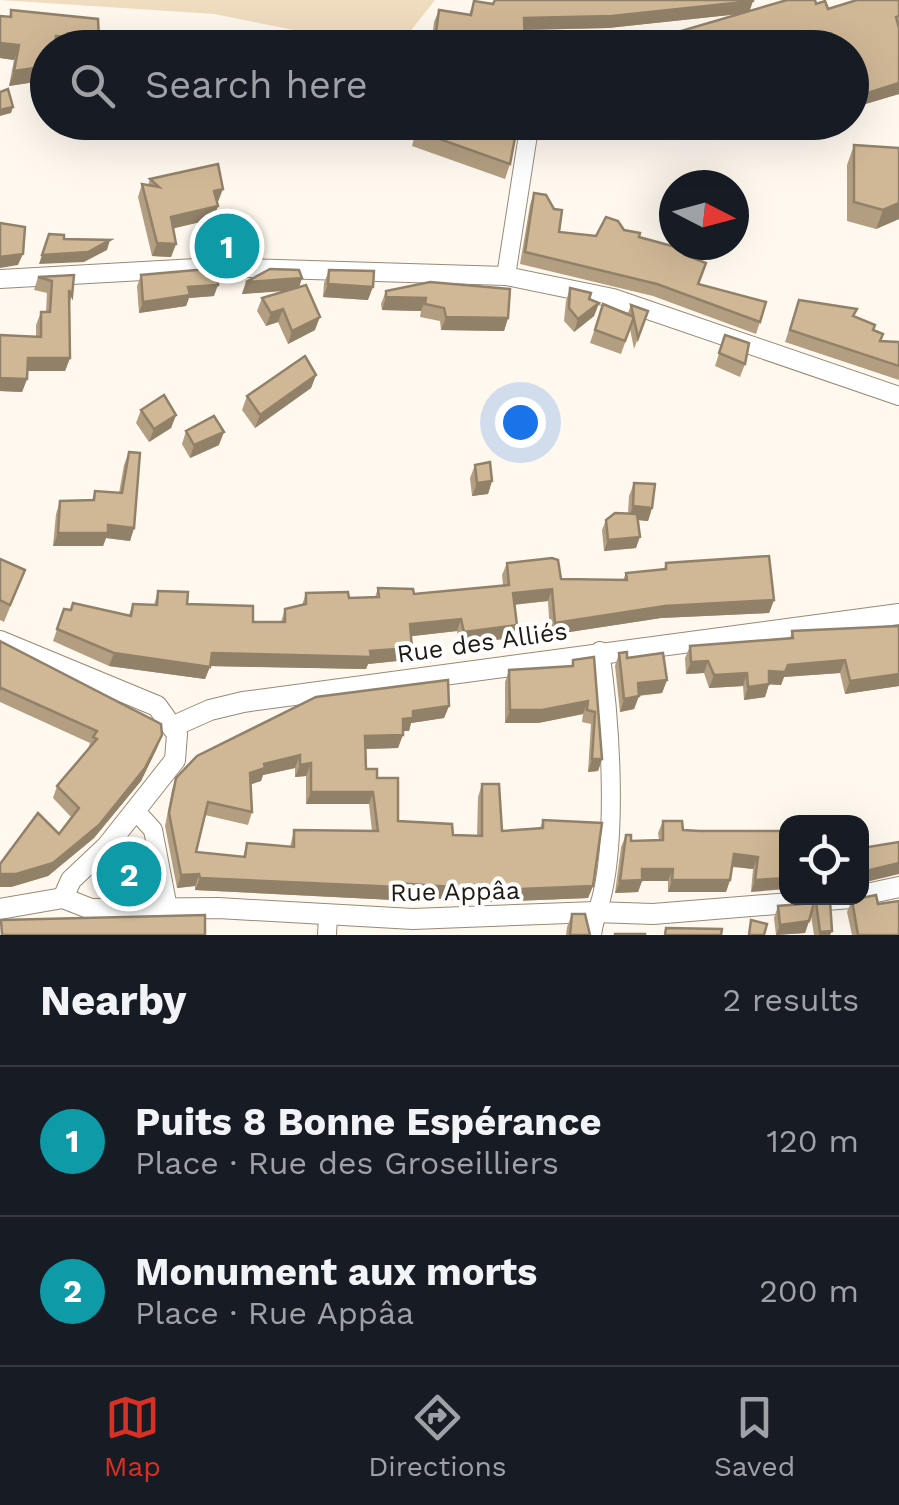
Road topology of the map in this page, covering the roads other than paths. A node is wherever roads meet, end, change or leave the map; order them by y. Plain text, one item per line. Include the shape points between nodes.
1 (527, 140) edge
2 (506, 276) junction
3 (0, 280) edge
4 (899, 396) edge
5 (899, 614) edge
6 (0, 641) edge
7 (600, 651) junction
8 (174, 726) junction
9 (136, 810) junction
10 (899, 887) edge
11 (869, 893) edge
12 (63, 898) junction
13 (779, 904) edge
14 (168, 908) junction
15 (0, 909) edge
16 (594, 912) junction
17 (328, 925) edge
18 (592, 935) edge

1 - 2 street
2 - 3 street via 214,267
2 - 4 street via 613,298
5 - 7 street, Rue des Alliés
6 - 8 street via 153,704
7 - 8 street, Rue des Alliés via 242,702
7 - 16 street via 608,773 603,892
8 - 9 street via 176,760
9 - 12 street via 71,880
9 - 14 street via 153,830
10 - 11 street
12 - 14 street, Rue Appâa via 91,910
12 - 15 street
13 - 16 street, Rue Appâa
14 - 17 street, Rue Appâa
16 - 17 street, Rue Appâa
16 - 18 street

